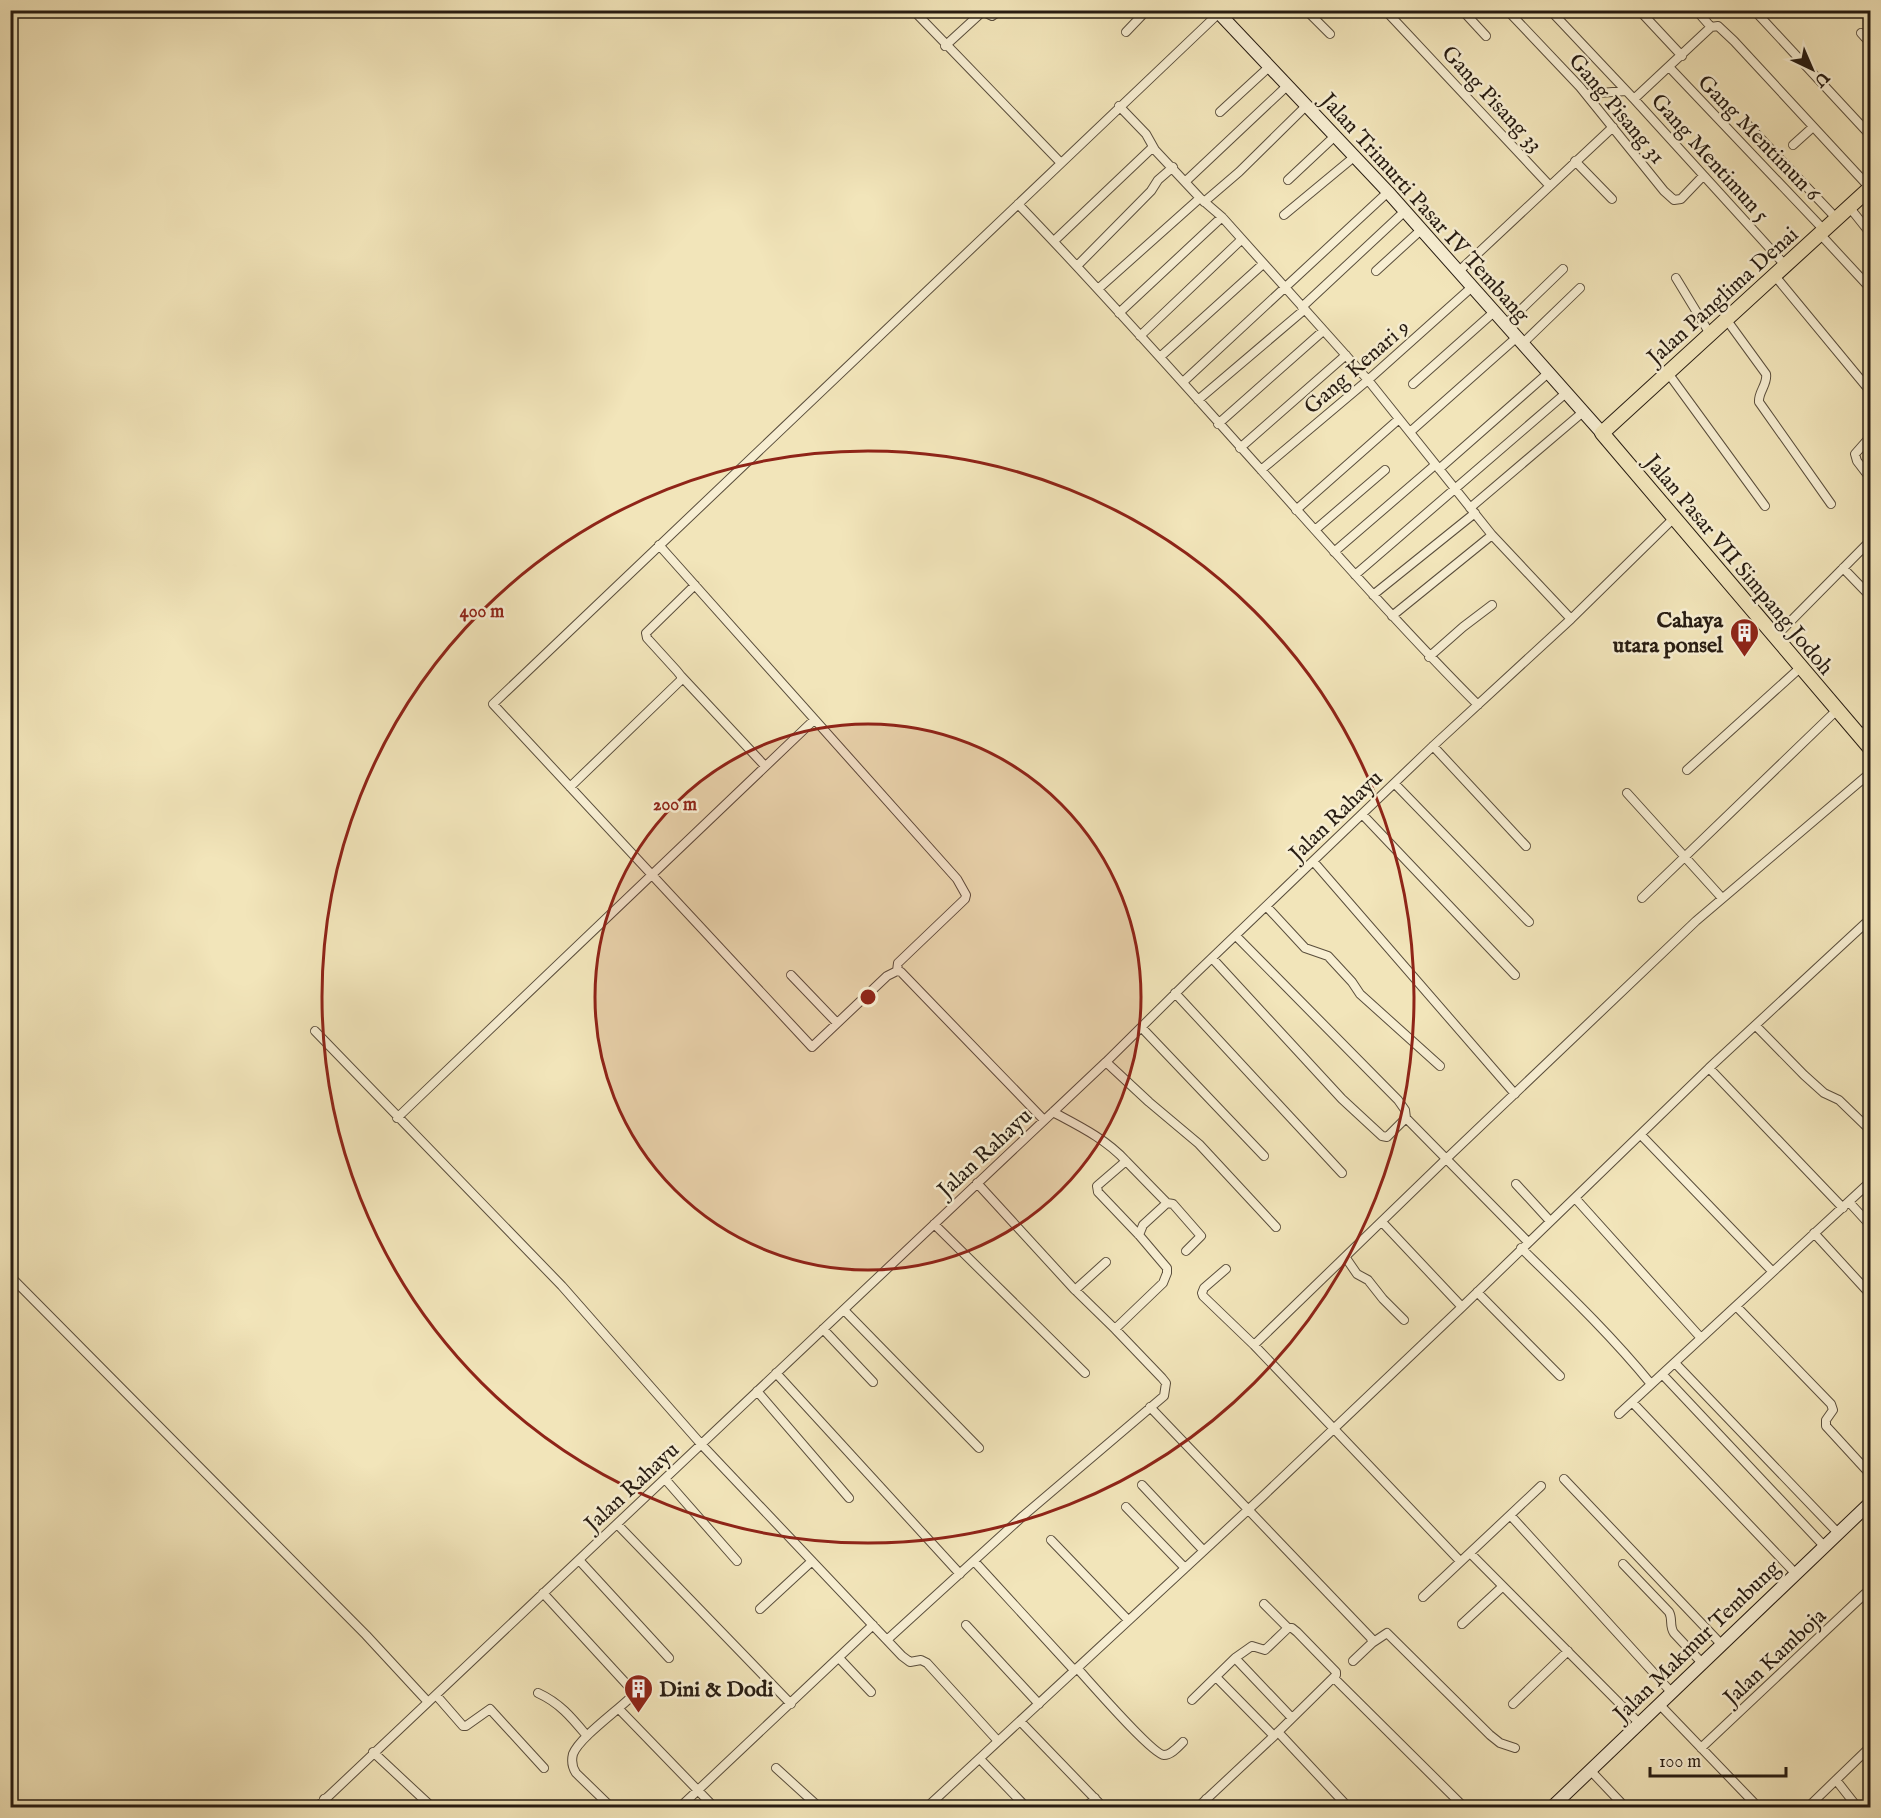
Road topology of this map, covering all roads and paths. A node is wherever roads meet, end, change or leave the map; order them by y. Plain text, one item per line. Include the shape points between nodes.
1 (913, 10) edge
2 (1001, 10) edge
3 (1148, 10) edge
4 (1306, 10) edge
5 (1385, 10) edge
6 (1462, 10) edge
7 (1507, 10) edge
8 (1550, 10) edge
9 (1639, 10) edge
10 (1696, 10) edge
11 (1754, 10) edge
12 (1219, 11) edge
13 (1711, 27) junction
14 (1126, 32) dead end
15 (1861, 33) dead end
16 (1330, 34) dead end
17 (1486, 36) dead end
18 (1870, 43) edge
19 (945, 46) junction
20 (1682, 56) junction
21 (1269, 67) junction
22 (1670, 68) junction
23 (1287, 86) junction
24 (1626, 91) junction
25 (1586, 94) junction
26 (1634, 99) junction
27 (1119, 106) junction
28 (1306, 106) junction
29 (1220, 112) dead end
30 (1748, 125) dead end
31 (1613, 127) junction
32 (1813, 127) junction
33 (1870, 135) edge
34 (1335, 136) junction
35 (1793, 145) dead end
36 (1153, 147) junction
37 (1354, 157) junction
38 (1575, 161) junction
39 (1060, 162) junction
40 (1173, 167) junction
41 (1703, 176) junction
42 (1288, 180) dead end
43 (1186, 181) junction
44 (1549, 185) junction
45 (1870, 188) edge
46 (1388, 192) junction
47 (1202, 200) junction
48 (1612, 200) dead end
49 (1018, 204) junction
50 (1850, 208) junction
51 (1405, 211) junction
52 (1284, 215) dead end
53 (1222, 217) junction
54 (1838, 219) junction
55 (1422, 229) junction
56 (1822, 232) junction
57 (1870, 232) edge
58 (1241, 240) junction
59 (1054, 241) junction
60 (1263, 264) junction
61 (1077, 266) junction
62 (1563, 269) dead end
63 (1376, 271) dead end
64 (1780, 271) junction
65 (1459, 272) junction
66 (1676, 279) dead end
67 (1284, 287) junction
68 (1472, 287) junction
69 (1580, 288) dead end
70 (1870, 288) edge
71 (1098, 289) junction
72 (1303, 308) junction
73 (1494, 312) junction
74 (1119, 313) junction
75 (1726, 320) junction
76 (1505, 325) junction
77 (1323, 331) junction
78 (1710, 334) junction
79 (1140, 336) junction
80 (1519, 341) junction
81 (1346, 355) junction
82 (1160, 357) junction
83 (1668, 373) junction
84 (1548, 374) junction
85 (1368, 380) junction
86 (1183, 382) junction
87 (1413, 384) dead end
88 (1870, 391) edge
89 (1566, 393) junction
90 (1198, 400) junction
91 (1583, 412) junction
92 (1399, 419) junction
93 (1218, 424) junction
94 (1410, 432) junction
95 (1602, 433) junction
96 (1870, 437) edge
97 (1240, 448) junction
98 (1437, 467) junction
99 (1262, 470) junction
100 (1385, 470) dead end
101 (1870, 478) edge
102 (1454, 489) junction
103 (1831, 504) dead end
104 (1765, 506) dead end
105 (1296, 510) junction
106 (1472, 510) junction
107 (1674, 518) junction
108 (1315, 530) junction
109 (1492, 535) junction
110 (1870, 542) edge
111 (659, 545) junction
112 (1334, 552) junction
113 (1843, 568) junction
114 (1355, 575) junction
115 (694, 585) junction
116 (1373, 595) junction
117 (1870, 596) edge
118 (1492, 605) dead end
119 (1392, 616) junction
120 (1571, 619) junction
121 (1775, 637) junction
122 (1430, 657) junction
123 (1801, 667) junction
124 (681, 676) junction
125 (1478, 705) junction
126 (1838, 710) junction
127 (814, 720) junction
128 (1865, 731) edge
129 (1433, 746) junction
130 (1870, 748) edge
131 (765, 766) junction
132 (1687, 770) dead end
133 (1870, 773) edge
134 (1395, 784) junction
135 (570, 787) junction
136 (1628, 793) dead end
137 (1362, 814) junction
138 (1526, 846) dead end
139 (1685, 856) junction
140 (1313, 861) junction
141 (652, 874) junction
142 (1642, 898) dead end
143 (1722, 898) junction
144 (1267, 907) junction
145 (1870, 919) edge
146 (1529, 922) dead end
147 (1236, 936) junction
148 (1212, 958) junction
149 (897, 971) junction
150 (791, 975) dead end
151 (1515, 975) dead end
152 (1175, 993) junction
153 (837, 1023) junction
154 (1756, 1026) junction
155 (1142, 1028) junction
156 (315, 1031) dead end
157 (1106, 1062) junction
158 (1440, 1066) dead end
159 (1708, 1068) junction
160 (1515, 1094) junction
161 (1053, 1112) junction
162 (398, 1118) junction
163 (1406, 1118) junction
164 (1044, 1120) junction
165 (1870, 1130) edge
166 (1641, 1135) junction
167 (1264, 1156) dead end
168 (1445, 1160) junction
169 (1126, 1161) junction
170 (1342, 1173) dead end
171 (1870, 1182) edge
172 (977, 1183) junction
173 (1516, 1184) dead end
174 (1575, 1198) junction
175 (1167, 1203) junction
176 (1846, 1205) junction
177 (1550, 1221) junction
178 (1382, 1222) junction
179 (934, 1224) junction
180 (1870, 1225) edge
181 (1276, 1227) dead end
182 (1136, 1232) junction
183 (1814, 1233) junction
184 (1524, 1245) junction
185 (1186, 1251) dead end
186 (1346, 1258) junction
187 (1106, 1262) dead end
188 (1226, 1269) dead end
189 (1772, 1271) junction
190 (10, 1276) edge
191 (1075, 1290) junction
192 (1477, 1292) junction
193 (1870, 1294) edge
194 (1736, 1306) junction
195 (1462, 1307) junction
196 (844, 1310) junction
197 (1404, 1320) dead end
198 (823, 1329) junction
199 (1115, 1329) junction
200 (1701, 1338) junction
201 (1254, 1345) junction
202 (1675, 1363) junction
203 (776, 1373) junction
204 (1085, 1373) dead end
205 (1663, 1375) junction
206 (1560, 1376) dead end
207 (873, 1382) dead end
208 (1651, 1384) junction
209 (757, 1391) junction
210 (1632, 1402) junction
211 (1150, 1407) junction
212 (1619, 1414) dead end
213 (1334, 1428) junction
214 (701, 1444) junction
215 (980, 1448) dead end
216 (1870, 1474) edge
217 (665, 1479) junction
218 (1564, 1479) dead end
219 (1142, 1485) dead end
220 (1541, 1486) dead end
221 (849, 1498) dead end
222 (1870, 1503) edge
223 (1126, 1507) dead end
224 (1247, 1510) junction
225 (1511, 1516) junction
226 (617, 1524) junction
227 (1839, 1534) junction
228 (1051, 1540) dead end
229 (1825, 1546) junction
230 (1203, 1550) junction
231 (1470, 1553) junction
232 (579, 1560) junction
233 (737, 1561) dead end
234 (974, 1561) junction
235 (1460, 1561) junction
236 (812, 1562) junction
237 (1623, 1564) dead end
238 (1185, 1568) junction
239 (960, 1574) junction
240 (1796, 1574) junction
241 (1502, 1587) junction
242 (1870, 1589) edge
243 (543, 1593) junction
244 (1423, 1597) dead end
245 (1264, 1604) dead end
246 (760, 1609) dead end
247 (1128, 1620) junction
248 (1462, 1624) dead end
249 (873, 1625) junction
250 (966, 1625) dead end
251 (1288, 1628) junction
252 (888, 1640) junction
253 (1372, 1643) junction
254 (1722, 1646) junction
255 (1568, 1651) junction
256 (669, 1658) dead end
257 (839, 1658) junction
258 (1235, 1658) junction
259 (1353, 1661) dead end
260 (1703, 1664) junction
261 (1076, 1669) junction
262 (1216, 1677) junction
263 (1334, 1678) junction
264 (871, 1692) dead end
265 (538, 1693) dead end
266 (1672, 1693) junction
267 (436, 1695) junction
268 (1192, 1700) dead end
269 (428, 1702) junction
270 (791, 1704) junction
271 (1039, 1704) junction
272 (1513, 1704) dead end
273 (1660, 1705) junction
274 (619, 1709) junction
275 (1292, 1718) junction
276 (1020, 1721) junction
277 (1639, 1723) junction
278 (1276, 1734) junction
279 (587, 1736) junction
280 (998, 1741) junction
281 (1183, 1742) dead end
282 (1870, 1747) edge
283 (1515, 1748) dead end
284 (1701, 1748) junction
285 (374, 1752) junction
286 (980, 1759) junction
287 (544, 1768) dead end
288 (776, 1768) dead end
289 (1590, 1770) junction
290 (1836, 1780) junction
291 (697, 1790) junction
292 (1095, 1798) junction
293 (324, 1799) junction
294 (1206, 1799) junction
295 (1559, 1805) edge
296 (926, 1807) edge
297 (316, 1808) edge
298 (333, 1808) edge
299 (433, 1808) edge
300 (612, 1808) edge
301 (679, 1808) edge
302 (715, 1808) edge
303 (820, 1808) edge
304 (1027, 1808) edge
305 (1085, 1808) edge
306 (1104, 1808) edge
307 (1197, 1808) edge
308 (1214, 1808) edge
309 (1349, 1808) edge
310 (1465, 1808) edge
311 (1626, 1808) edge
312 (1759, 1808) edge
313 (1807, 1808) edge
314 (1858, 1808) edge

1 - 19 street
2 - 19 street via 992,16 981,12
3 - 14 street
4 - 16 street
5 - 44 street, Gang Pisang 33
6 - 17 street
7 - 25 street, Gang Pisang 31
8 - 24 street, Gang Mentimun 5
9 - 20 street
10 - 13 street
11 - 33 street
12 - 21 street, Jalan Trimurti Pasar IV Tembang
12 - 27 street
13 - 20 street
13 - 32 street via 1718,26 1727,34
15 - 18 street
19 - 39 street
20 - 22 street
21 - 23 street, Jalan Trimurti Pasar IV Tembang
21 - 29 street
22 - 26 street
22 - 56 street, Gang Mentimun 6
23 - 28 street, Jalan Trimurti Pasar IV Tembang
23 - 43 street
24 - 25 street
24 - 26 street, Gang Mentimun 5
25 - 31 street, Gang Pisang 31
26 - 41 street, Gang Mentimun 5
27 - 36 street
27 - 39 street
28 - 34 street, Jalan Trimurti Pasar IV Tembang
28 - 47 street via 1239,172
30 - 54 street
31 - 38 street
31 - 41 street, Gang Pisang 31 via 1674,200 1681,199
32 - 35 street
32 - 45 street
34 - 37 street, Jalan Trimurti Pasar IV Tembang
34 - 42 street
36 - 40 street
36 - 59 street
37 - 46 street, Jalan Trimurti Pasar IV Tembang
37 - 52 street
38 - 44 street
38 - 48 street
39 - 49 street
40 - 43 street
40 - 61 street
41 - 64 street, Gang Mentimun 5
43 - 47 street
44 - 65 street
45 - 50 main road, Jalan Panglima Denai
46 - 51 street, Jalan Trimurti Pasar IV Tembang
46 - 67 street
47 - 53 street
47 - 71 street
49 - 59 street
49 - 111 street
50 - 54 main road, Jalan Panglima Denai
50 - 57 street
51 - 55 street, Jalan Trimurti Pasar IV Tembang
51 - 72 street
53 - 58 street
53 - 74 street
54 - 56 main road, Jalan Panglima Denai
55 - 63 street
55 - 65 street, Jalan Trimurti Pasar IV Tembang
56 - 64 main road, Jalan Panglima Denai
56 - 70 street, Gang Mentimun 6
58 - 60 street
58 - 79 street
59 - 61 street
60 - 67 street
60 - 82 street
61 - 71 street
62 - 76 street
64 - 75 main road, Jalan Panglima Denai
64 - 88 street, Gang Mentimun 5
65 - 68 street, Jalan Trimurti Pasar IV Tembang
66 - 78 street
67 - 72 street
67 - 86 street
68 - 73 street, Jalan Trimurti Pasar IV Tembang
68 - 85 street, Gang Kenari 9
69 - 80 street
71 - 74 street
72 - 77 street
72 - 90 street
73 - 76 street, Jalan Trimurti Pasar IV Tembang
73 - 87 street
74 - 79 street
75 - 78 main road, Jalan Panglima Denai
75 - 103 street via 1766,374 1759,402
76 - 80 street, Jalan Trimurti Pasar IV Tembang
77 - 81 street
77 - 93 street
78 - 83 main road, Jalan Panglima Denai
79 - 82 street
80 - 84 street, Jalan Trimurti Pasar IV Tembang
80 - 94 street
81 - 85 street
81 - 97 street
82 - 86 street
83 - 95 main road, Jalan Panglima Denai
83 - 104 street
84 - 89 street, Jalan Trimurti Pasar IV Tembang
84 - 98 street
85 - 92 street
85 - 99 street, Gang Kenari 9
86 - 90 street
89 - 91 street, Jalan Trimurti Pasar IV Tembang
89 - 102 street
90 - 93 street
91 - 95 street, Jalan Trimurti Pasar IV Tembang
91 - 106 street
92 - 94 street
92 - 105 street
93 - 97 street
94 - 98 street
95 - 107 main road, Jalan Pasar VII Simpang Jodoh
96 - 101 street via 1855,454
97 - 99 street
98 - 102 street
98 - 112 street
99 - 105 street
100 - 108 street
102 - 106 street
102 - 114 street
105 - 108 street
106 - 109 street
106 - 116 street
107 - 120 street, Jalan Rahayu
107 - 121 main road, Jalan Pasar VII Simpang Jodoh
108 - 112 street
109 - 119 street
109 - 120 street
110 - 113 street
111 - 115 street
111 - 135 street via 493,704
112 - 114 street
113 - 117 street
113 - 121 street
114 - 116 street
115 - 124 street via 646,633
115 - 127 street
116 - 119 street
118 - 122 street
119 - 122 street
120 - 125 street, Jalan Rahayu
121 - 123 main road, Jalan Pasar VII Simpang Jodoh
122 - 125 street
123 - 126 main road, Jalan Pasar VII Simpang Jodoh
123 - 132 street
124 - 131 street
124 - 135 street via 675,687
125 - 129 street, Jalan Rahayu
126 - 128 main road, Jalan Pasar VII Simpang Jodoh
126 - 139 street
127 - 131 street
127 - 149 street via 957,879 966,895 898,963
128 - 130 main road, Jalan Pasar VII Simpang Jodoh
129 - 134 street, Jalan Rahayu
129 - 138 street
131 - 141 street
133 - 143 street
134 - 137 street, Jalan Rahayu
134 - 146 street
135 - 141 street
136 - 139 street
137 - 140 street, Jalan Rahayu
137 - 151 street
139 - 142 street
139 - 143 street
140 - 144 street, Jalan Rahayu
140 - 160 street
141 - 153 street via 812,1047
141 - 162 street
143 - 160 street
144 - 147 street, Jalan Rahayu
144 - 158 street via 1305,948 1328,956 1360,994
145 - 154 street
147 - 148 street, Jalan Rahayu
147 - 163 street via 1398,1100
148 - 152 street, Jalan Rahayu
148 - 163 street via 1342,1099 1382,1136 1387,1137
149 - 153 street via 887,975
149 - 164 street
150 - 153 street
152 - 155 street, Jalan Rahayu
152 - 170 street
154 - 159 street
154 - 165 street via 1804,1075 1824,1093 1839,1100
155 - 157 street, Jalan Rahayu
155 - 167 street
156 - 162 street
157 - 161 street, Jalan Rahayu
157 - 181 street via 1199,1144
159 - 166 street
159 - 176 street
160 - 168 street
161 - 164 street, Jalan Rahayu
161 - 169 street via 1117,1150
162 - 214 street via 562,1286
163 - 168 street
164 - 172 street, Jalan Rahayu
166 - 174 street
166 - 189 street
168 - 178 street
168 - 184 street
169 - 175 street
169 - 182 street via 1096,1189
171 - 176 street
172 - 179 street, Jalan Rahayu
172 - 191 street
173 - 177 street
174 - 177 street
174 - 200 street
175 - 182 street
175 - 185 street via 1173,1204 1200,1236
176 - 180 street
176 - 183 street
177 - 184 street
178 - 186 street
178 - 195 street
179 - 196 street, Jalan Rahayu
179 - 204 street
182 - 199 street via 1165,1265 1167,1273 1163,1283
183 - 189 street
183 - 193 street
184 - 192 street
184 - 208 street
186 - 197 street
186 - 201 street
187 - 191 street
188 - 201 street via 1202,1293
189 - 194 street
190 - 269 street
191 - 199 street
192 - 195 street
192 - 206 street
194 - 200 street
194 - 216 street via 1831,1404 1833,1410 1826,1426
195 - 213 street
196 - 198 street, Jalan Rahayu
196 - 215 street
198 - 203 street, Jalan Rahayu
198 - 207 street
199 - 211 street via 1166,1383 1164,1396
200 - 202 street
201 - 213 street
202 - 205 street
202 - 227 street
203 - 209 street, Jalan Rahayu
203 - 239 street
205 - 208 street
205 - 229 street
208 - 210 street
209 - 214 street, Jalan Rahayu
209 - 221 street
210 - 212 street
210 - 240 street
211 - 224 street
211 - 234 street
213 - 224 street
213 - 235 street
214 - 217 street, Jalan Rahayu
214 - 236 street
217 - 226 street, Jalan Rahayu
217 - 233 street
218 - 254 street
219 - 230 street
220 - 225 street
222 - 227 street, Jalan Makmur Tembung
223 - 238 street
224 - 230 street
224 - 253 street
225 - 231 street
225 - 266 street
226 - 232 street, Jalan Rahayu
226 - 270 street
227 - 229 street, Jalan Makmur Tembung
228 - 247 street
229 - 240 street, Jalan Makmur Tembung
230 - 238 street
231 - 235 street
231 - 241 street
232 - 243 street, Jalan Rahayu
232 - 256 street
234 - 239 street
234 - 261 street
235 - 244 street
236 - 246 street
236 - 249 street
237 - 260 street via 1669,1612 1674,1633
238 - 247 street
239 - 252 street
240 - 254 street, Jalan Makmur Tembung
241 - 248 street
241 - 255 street
242 - 284 street, Jalan Kamboja
243 - 267 street, Jalan Rahayu
243 - 274 street via 632,1690 631,1697
245 - 251 street
247 - 261 street
249 - 252 street
249 - 257 street
250 - 271 street
251 - 258 street via 1265,1650 1252,1646
251 - 263 street via 1297,1632 1336,1672
252 - 280 street via 907,1661 921,1660 933,1669
253 - 259 street
253 - 283 street via 1387,1634 1490,1735
254 - 260 street, Jalan Makmur Tembung
255 - 272 street
255 - 277 street
257 - 264 street
257 - 270 street
258 - 262 street
258 - 275 street
260 - 266 street, Jalan Makmur Tembung
261 - 271 street
261 - 281 street via 1158,1752 1170,1754
262 - 268 street
262 - 278 street
263 - 275 street
263 - 310 street
265 - 279 street via 553,1699
266 - 273 street, Jalan Makmur Tembung
267 - 269 street, Jalan Rahayu
267 - 287 street via 463,1726 490,1708
269 - 285 street, Jalan Rahayu
270 - 291 street
271 - 276 street
273 - 277 street, Jalan Makmur Tembung
273 - 284 street
274 - 279 street
274 - 291 street
275 - 278 street
276 - 280 street
276 - 292 street
277 - 289 street, Jalan Makmur Tembung
278 - 294 street
278 - 309 street
279 - 300 street via 577,1747 572,1766
280 - 286 street
282 - 290 street
284 - 312 street
285 - 293 street, Jalan Rahayu
285 - 299 street
286 - 296 street
286 - 304 street
288 - 303 street
289 - 295 street, Jalan Makmur Tembung
289 - 311 street
290 - 313 street
290 - 314 street
291 - 301 street
291 - 302 street
292 - 305 street
292 - 306 street
293 - 297 street, Jalan Rahayu
293 - 298 street
294 - 307 street
294 - 308 street

